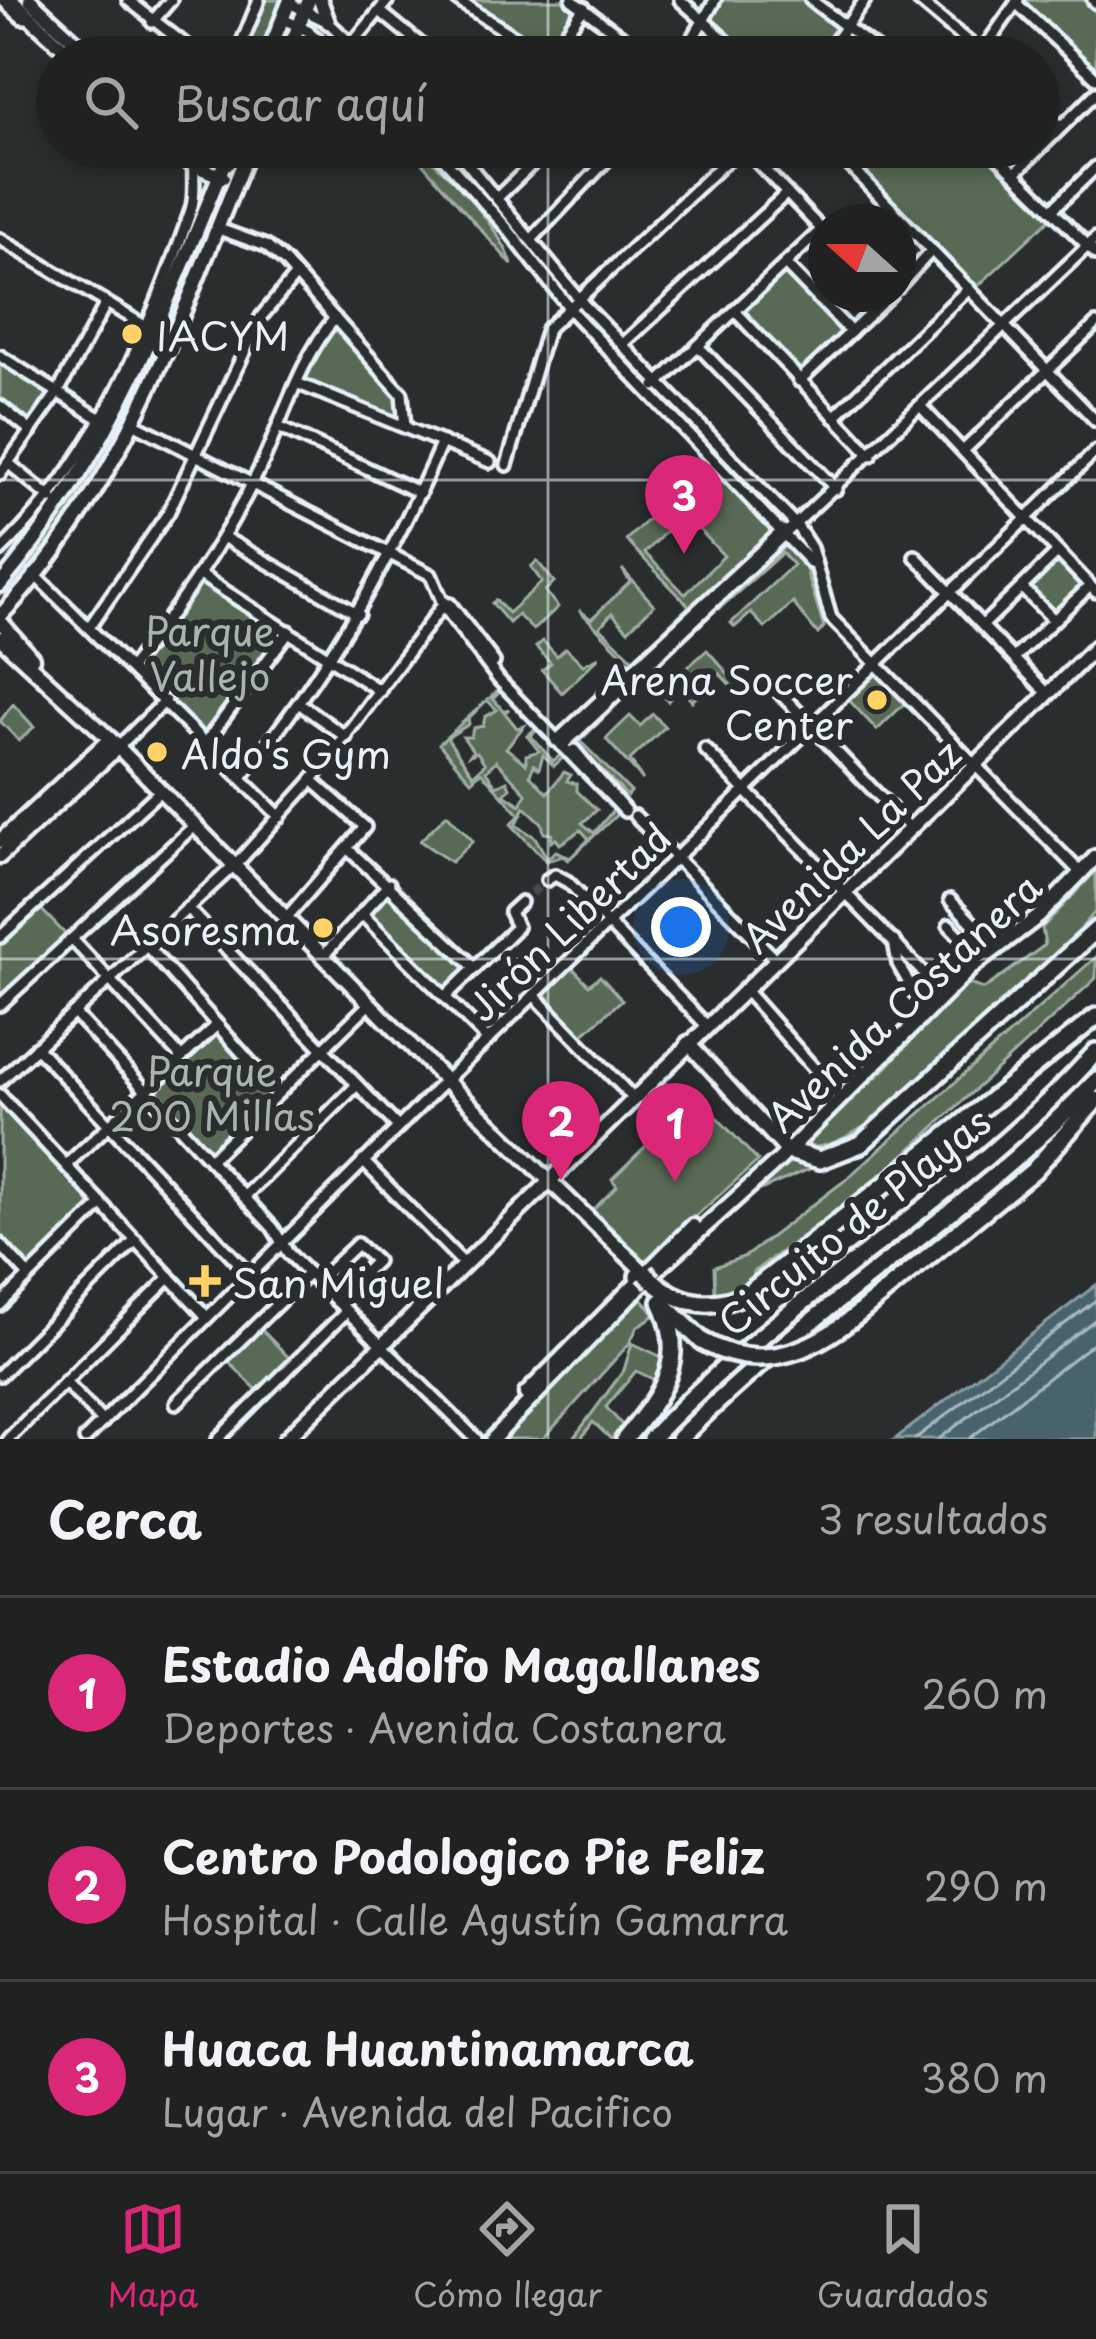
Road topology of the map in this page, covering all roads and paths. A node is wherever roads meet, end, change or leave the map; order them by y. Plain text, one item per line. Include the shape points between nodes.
1 (2, 0) edge
2 (12, 0) edge
3 (128, 0) edge
4 (171, 0) edge
5 (259, 0) edge
6 (320, 0) edge
7 (388, 0) edge
8 (459, 0) edge
9 (572, 0) edge
10 (680, 0) edge
11 (715, 0) edge
12 (811, 0) edge
13 (865, 0) edge
14 (918, 0) edge
15 (946, 0) edge
16 (290, 1) edge
17 (1017, 2) edge
18 (307, 4) edge
19 (584, 7) junction
20 (34, 10) edge
21 (381, 12) junction
22 (935, 14) junction
23 (283, 19) junction
24 (704, 20) junction
25 (152, 22) junction
26 (299, 25) junction
27 (332, 26) junction
28 (847, 26) junction
29 (56, 36) edge
30 (66, 36) edge
31 (172, 36) edge
32 (244, 36) edge
33 (276, 36) edge
34 (295, 36) edge
35 (314, 36) edge
36 (326, 36) edge
37 (343, 36) edge
38 (359, 36) edge
39 (410, 36) edge
40 (515, 36) edge
41 (563, 36) edge
42 (624, 36) edge
43 (694, 36) edge
44 (721, 36) edge
45 (840, 36) edge
46 (860, 36) edge
47 (961, 36) edge
48 (995, 36) edge
49 (1052, 36) edge
50 (1060, 43) edge
51 (1096, 78) edge
52 (1096, 93) edge
53 (1061, 127) edge
54 (1096, 167) edge
55 (193, 168) edge
56 (194, 168) edge
57 (201, 168) edge
58 (222, 168) edge
59 (235, 168) edge
60 (241, 168) edge
61 (453, 168) edge
62 (476, 168) edge
63 (528, 168) edge
64 (599, 168) edge
65 (719, 168) edge
66 (763, 168) edge
67 (852, 168) edge
68 (1012, 168) edge
69 (1020, 168) edge
70 (1016, 172) junction
71 (219, 175) junction
72 (238, 175) junction
73 (481, 175) junction
74 (470, 186) junction
75 (787, 193) junction
76 (499, 196) junction
77 (210, 199) junction
78 (1053, 209) junction
79 (808, 215) edge
80 (200, 223) junction
81 (216, 228) junction
82 (183, 229) junction
83 (0, 239) edge
84 (532, 239) junction
85 (177, 244) junction
86 (808, 244) edge
87 (1093, 246) edge
88 (522, 248) junction
89 (932, 250) junction
90 (186, 258) junction
91 (785, 263) junction
92 (916, 267) edge
93 (296, 275) junction
94 (969, 288) junction
95 (579, 299) junction
96 (105, 305) junction
97 (568, 308) junction
98 (735, 311) junction
99 (872, 312) edge
100 (335, 318) junction
101 (1096, 324) edge
102 (1005, 325) junction
103 (151, 329) junction
104 (851, 332) junction
105 (626, 342) junction
106 (698, 346) junction
107 (0, 356) edge
108 (143, 366) junction
109 (1048, 370) junction
110 (124, 376) junction
111 (799, 380) junction
112 (658, 382) junction
113 (298, 384) junction
114 (58, 392) junction
115 (647, 394) junction
116 (0, 406) edge
117 (921, 407) junction
118 (834, 417) junction
119 (102, 419) junction
120 (1096, 421) edge
121 (133, 423) junction
122 (405, 427) junction
123 (280, 428) junction
124 (31, 430) junction
125 (442, 442) junction
126 (963, 451) junction
127 (1096, 451) edge
128 (871, 455) junction
129 (199, 457) junction
130 (490, 462) dead end
131 (8, 463) junction
132 (507, 465) dead end
133 (88, 466) junction
134 (71, 472) junction
135 (0, 474) edge
136 (253, 483) junction
137 (836, 489) junction
138 (420, 493) junction
139 (52, 500) junction
140 (1027, 520) junction
141 (789, 530) junction
142 (223, 537) junction
143 (0, 551) edge
144 (1058, 552) junction
145 (390, 554) junction
146 (915, 556) dead end
147 (34, 574) junction
148 (200, 575) junction
149 (0, 585) edge
150 (1022, 588) junction
151 (1093, 589) edge
152 (952, 593) junction
153 (445, 602) junction
154 (358, 614) junction
155 (0, 618) edge
156 (1054, 620) junction
157 (983, 625) junction
158 (90, 626) junction
159 (290, 631) junction
160 (0, 638) edge
161 (1096, 647) edge
162 (331, 658) junction
163 (1014, 658) junction
164 (878, 665) junction
165 (131, 667) junction
166 (43, 673) junction
167 (776, 689) dead end
168 (380, 692) junction
169 (1048, 694) junction
170 (165, 701) junction
171 (300, 704) junction
172 (813, 728) junction
173 (346, 737) junction
174 (206, 742) junction
175 (561, 742) junction
176 (114, 743) junction
177 (705, 749) dead end
178 (976, 764) junction
179 (241, 777) junction
180 (313, 780) junction
181 (160, 790) junction
182 (747, 791) junction
183 (635, 816) dead end
184 (280, 817) junction
185 (195, 825) junction
186 (910, 828) junction
187 (5, 836) edge
188 (347, 848) junction
189 (0, 856) edge
190 (1096, 857) edge
191 (676, 859) junction
192 (235, 865) junction
193 (1081, 873) junction
194 (547, 880) dead end
195 (389, 884) junction
196 (846, 891) junction
197 (950, 900) dead end
198 (521, 902) tunnel mouth
199 (187, 908) junction
200 (362, 914) junction
201 (287, 917) junction
202 (608, 925) junction
203 (949, 925) dead end
204 (1096, 930) edge
205 (0, 937) edge
206 (72, 939) junction
207 (894, 941) junction
208 (146, 946) junction
209 (997, 948) junction
210 (324, 955) junction
211 (981, 958) junction
212 (775, 959) junction
213 (475, 968) junction
214 (110, 979) junction
215 (744, 989) junction
216 (944, 994) junction
217 (535, 995) junction
218 (445, 997) junction
219 (370, 1003) junction
220 (0, 1005) edge
221 (74, 1013) junction
222 (926, 1013) junction
223 (1096, 1017) edge
224 (217, 1024) junction
225 (706, 1025) junction
226 (488, 1040) junction
227 (688, 1043) junction
228 (37, 1047) junction
229 (323, 1049) junction
230 (1096, 1052) edge
231 (182, 1058) junction
232 (446, 1080) junction
233 (0, 1081) edge
234 (1096, 1082) edge
235 (357, 1085) junction
236 (146, 1091) junction
237 (278, 1093) junction
238 (0, 1095) edge
239 (632, 1097) junction
240 (841, 1099) junction
241 (1096, 1100) edge
242 (109, 1125) junction
243 (398, 1127) junction
244 (787, 1150) junction
245 (210, 1160) junction
246 (363, 1162) junction
247 (66, 1165) junction
248 (547, 1180) junction
249 (244, 1197) junction
250 (102, 1204) junction
251 (136, 1240) junction
252 (283, 1242) junction
253 (0, 1244) edge
254 (463, 1263) junction
255 (250, 1275) junction
256 (29, 1276) junction
257 (170, 1277) junction
258 (643, 1277) junction
259 (313, 1278) junction
260 (336, 1301) junction
261 (661, 1302) junction
262 (0, 1305) edge
263 (346, 1311) junction
264 (208, 1317) junction
265 (380, 1346) junction
266 (0, 1375) edge
267 (65, 1382) junction
268 (176, 1403) dead end
269 (103, 1422) junction
270 (8, 1439) edge
271 (86, 1439) edge
272 (218, 1439) edge
273 (286, 1439) edge
274 (479, 1439) edge
275 (493, 1439) edge
276 (625, 1439) edge
277 (651, 1439) edge
278 (679, 1439) edge

1 - 20 street via 22,18
2 - 20 main road
3 - 25 street
4 - 25 street
5 - 32 street
6 - 27 main road
7 - 21 street
8 - 40 street
9 - 19 street
10 - 24 street
11 - 24 street
12 - 28 street
13 - 28 street
14 - 22 street
15 - 22 street
16 - 18 street
16 - 23 main road
17 - 48 street
17 - 49 street
18 - 26 main road
18 - 27 street
19 - 41 street
19 - 42 street
20 - 29 main road
20 - 30 main road
21 - 38 street
21 - 39 street
22 - 47 street
23 - 26 street
23 - 33 main road
24 - 43 street
24 - 44 street
25 - 31 street
26 - 34 main road
26 - 35 street
27 - 36 street
27 - 37 street
28 - 45 street
28 - 46 street
50 - 51 street
52 - 53 street
54 - 78 street
55 - 82 street
56 - 77 main road
57 - 71 main road
58 - 71 main road
59 - 72 main road
60 - 72 main road
61 - 74 street
62 - 73 street
63 - 76 street
64 - 84 street
65 - 95 street
66 - 75 street
67 - 89 street
68 - 70 street
69 - 70 street
70 - 78 street
71 - 72 main road
71 - 77 main road
72 - 81 main road
73 - 74 street
73 - 76 street
74 - 88 street
75 - 79 street
75 - 105 street
76 - 84 street
77 - 80 main road
78 - 87 street
80 - 82 main road
80 - 90 main road
81 - 93 street via 266,246
81 - 121 main road
82 - 85 street
83 - 96 street
84 - 88 street
84 - 95 street
85 - 90 main road
85 - 103 street
86 - 91 street
87 - 102 street
88 - 97 street
89 - 92 street
89 - 94 street
90 - 103 main road
91 - 98 street
91 - 104 street
93 - 100 street
93 - 129 street via 261,316
94 - 102 street
94 - 118 street
95 - 97 street
95 - 105 street
96 - 103 street
96 - 114 street
97 - 115 street
97 - 132 street via 539,343
98 - 106 street
98 - 111 street
99 - 104 street
100 - 113 street
100 - 122 street via 402,394
101 - 109 street
102 - 109 street
102 - 117 street
103 - 108 main road
103 - 110 street
104 - 111 street
105 - 112 street
106 - 112 street
106 - 137 street
107 - 114 street
108 - 110 main road
108 - 133 main road
109 - 120 street
109 - 126 street
110 - 119 street
111 - 118 street
112 - 115 street
112 - 141 street
113 - 122 street
113 - 123 street
114 - 119 street
114 - 124 street
115 - 141 street
116 - 124 street
117 - 126 street
117 - 128 street
118 - 128 street
119 - 134 street
121 - 129 street
121 - 147 main road
122 - 125 street
123 - 136 street
123 - 138 street
124 - 131 street
125 - 130 street
125 - 138 street
126 - 140 street
127 - 140 street, Jirón Libertad
128 - 137 street
129 - 136 street
129 - 158 street
131 - 135 street
131 - 139 street
133 - 134 main road
133 - 149 main road
134 - 139 street
136 - 142 street
136 - 145 street
137 - 141 street
138 - 145 street
139 - 143 street
140 - 144 street
140 - 152 street, Jirón Libertad
141 - 164 street via 811,548 831,618
141 - 175 street
142 - 148 street
142 - 154 street
144 - 150 street
144 - 151 street
145 - 153 street via 431,575
145 - 154 street
146 - 152 street
147 - 155 main road
147 - 158 street
148 - 159 street
148 - 165 street
150 - 156 street
150 - 157 street
151 - 156 street
152 - 157 street
152 - 164 street, Jirón Libertad
153 - 168 street
153 - 175 street
154 - 162 street
155 - 166 main road
156 - 163 street
157 - 163 street
158 - 165 street
159 - 162 street
159 - 174 street
160 - 166 main road
161 - 169 main road, Avenida La Paz
162 - 168 street
162 - 171 street
163 - 169 street
164 - 172 street, Jirón Libertad
164 - 178 street
165 - 170 street
166 - 176 main road
167 - 172 street
168 - 173 street
169 - 178 main road, Avenida La Paz
170 - 174 street
170 - 176 street
171 - 173 street
171 - 179 street
172 - 182 street, Jirón Libertad
172 - 186 street
173 - 180 street
174 - 179 street
175 - 175 street via 625,811
176 - 181 main road
176 - 187 main road
177 - 182 street
178 - 186 main road, Avenida La Paz
178 - 193 street
179 - 184 street
180 - 184 street
180 - 188 street via 365,827
181 - 185 main road
181 - 205 street
182 - 191 street, Jirón Libertad
182 - 196 street
183 - 191 street
184 - 192 street
185 - 192 main road
185 - 206 street
186 - 196 main road, Avenida La Paz
187 - 189 main road
188 - 195 street
188 - 201 street
190 - 193 main road, Avenida Costanera
191 - 202 street, Jirón Libertad
191 - 212 street
192 - 199 street
192 - 201 main road
193 - 209 main road, Avenida Costanera
194 - 202 street via 562,877
195 - 200 street
195 - 213 street
196 - 207 street
196 - 212 main road, Avenida La Paz
197 - 209 street
198 - 213 street via 509,912 517,927
199 - 208 street
199 - 229 street
200 - 210 street
200 - 218 street
201 - 210 main road
202 - 217 street, Jirón Libertad
202 - 225 street
203 - 211 street
204 - 244 highway via 861,1144 820,1160
206 - 214 street
206 - 220 street
207 - 216 street
207 - 222 street
208 - 214 street
208 - 224 street
209 - 211 main road, Avenida Costanera
210 - 219 main road
211 - 216 main road, Avenida Costanera
212 - 215 main road, Avenida La Paz
213 - 218 street
214 - 221 street
214 - 231 street
215 - 225 main road, Avenida La Paz
215 - 240 street
216 - 222 main road, Avenida Costanera
217 - 226 street, Jirón Libertad
217 - 239 street
218 - 226 street
219 - 229 street
219 - 232 main road
221 - 228 street
221 - 236 street
222 - 240 main road, Avenida Costanera
223 - 258 highway via 750,1292 698,1304
224 - 231 street
224 - 237 street
225 - 227 main road, Avenida La Paz
226 - 232 street, Jirón Libertad
227 - 239 main road, Avenida La Paz
227 - 244 main road
228 - 233 street
228 - 242 street
229 - 235 street
229 - 237 street
230 - 277 highway, Circuito de Playas via 997,1150 716,1373
231 - 236 street
232 - 243 street, Jirón Libertad
232 - 248 main road
234 - 278 highway, Circuito de Playas via 1023,1153
235 - 243 street
235 - 249 street
236 - 242 street
236 - 245 street
237 - 245 street
238 - 247 street
239 - 248 main road, Avenida La Paz
240 - 244 main road, Avenida Costanera
241 - 261 highway, bridge via 1033,1171 823,1342 747,1358 702,1341
242 - 247 street
242 - 255 street
243 - 246 street, Jirón Libertad
244 - 258 main road
244 - 275 main road, Avenida Costanera via 651,1275
245 - 249 street
246 - 252 street, Jirón Libertad
246 - 254 street
247 - 250 street
248 - 254 main road, Avenida La Paz
248 - 258 main road
249 - 252 street
250 - 251 street
250 - 256 street
251 - 257 street
251 - 266 street
252 - 255 street, Jirón Libertad
252 - 259 street
253 - 256 street
254 - 265 main road, Avenida La Paz
255 - 264 street, Jirón Libertad
256 - 262 street
257 - 264 street
257 - 267 street
258 - 261 highway
258 - 274 main road
259 - 260 street
259 - 260 street via 358,1244 377,1263
259 - 268 street
260 - 263 street
261 - 276 highway via 673,1365
263 - 265 street
263 - 272 street
264 - 269 street, Jirón Libertad
265 - 273 main road, Avenida La Paz
265 - 274 street
267 - 269 street
267 - 270 street
269 - 271 street, Jirón Libertad

